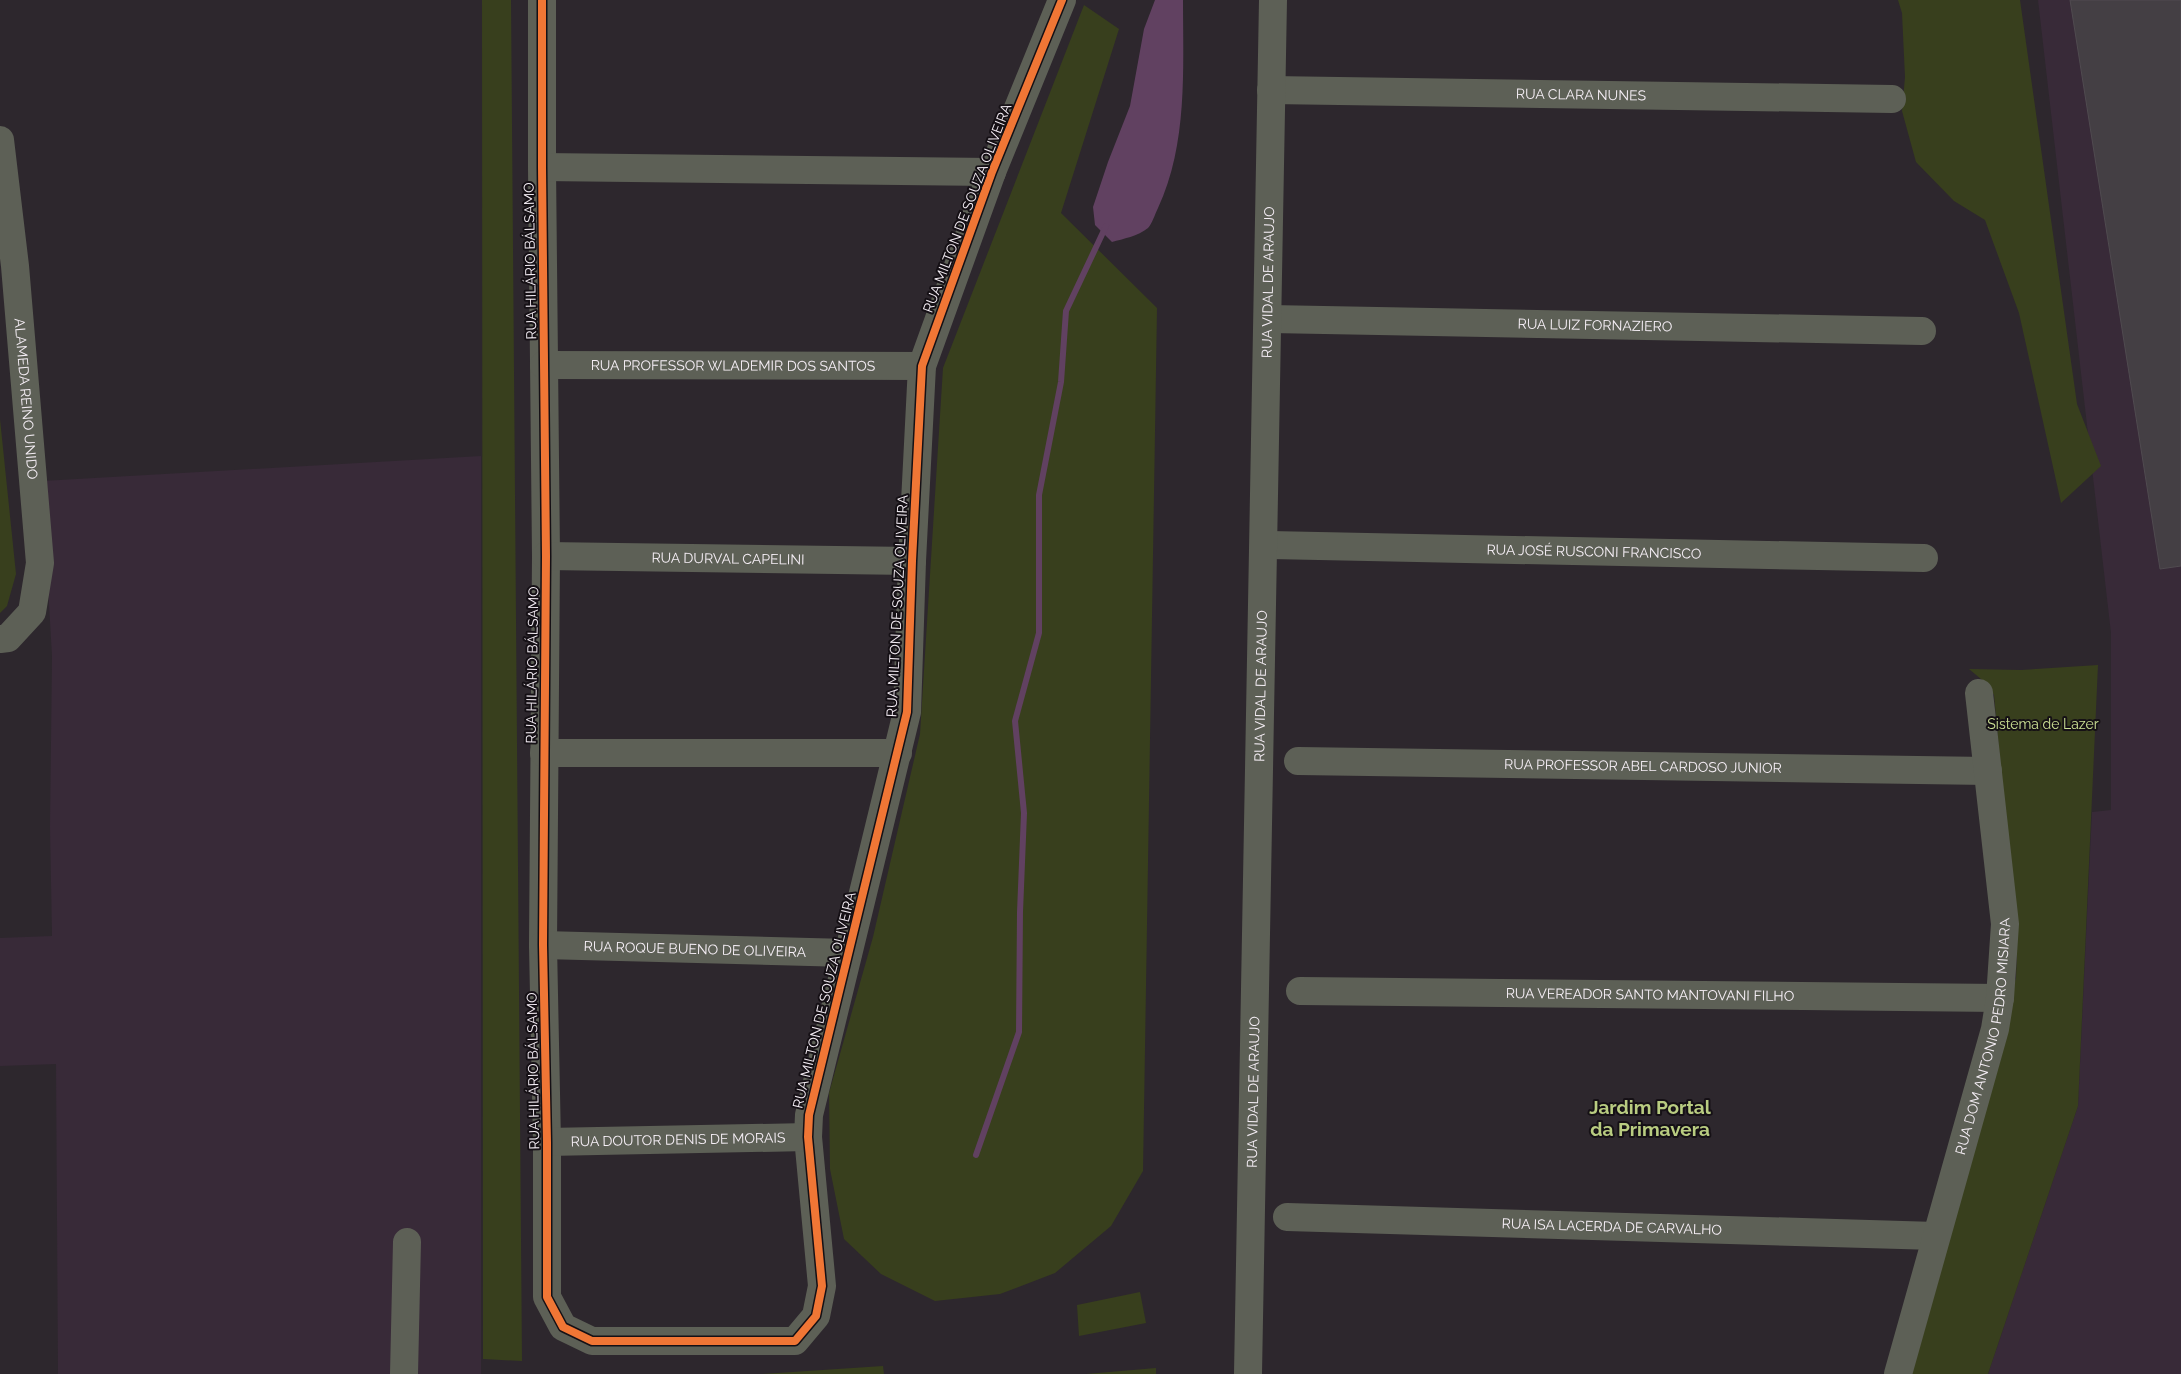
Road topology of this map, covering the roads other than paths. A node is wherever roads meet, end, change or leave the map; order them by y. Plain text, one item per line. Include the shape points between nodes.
1 (542, 0) edge
2 (1062, 0) edge
3 (1273, 0) edge
4 (1271, 90) junction
5 (1892, 100) dead end
6 (0, 140) edge
7 (542, 167) junction
8 (992, 172) junction
9 (1269, 319) junction
10 (1922, 330) dead end
11 (544, 365) junction
12 (922, 366) junction
13 (1264, 545) junction
14 (546, 556) junction
15 (1924, 558) dead end
16 (912, 561) junction
17 (0, 639) edge
18 (1979, 693) dead end
19 (544, 753) junction
20 (898, 753) junction
21 (1298, 761) dead end
22 (1988, 771) junction
23 (543, 945) junction
24 (848, 952) junction
25 (1300, 991) dead end
26 (2000, 998) junction
27 (808, 1137) junction
28 (547, 1142) junction
29 (1287, 1217) dead end
30 (1936, 1236) junction
31 (407, 1242) dead end
32 (563, 1327) joint
33 (404, 1374) edge
34 (1248, 1374) edge
35 (1898, 1374) edge

1 - 7 street, RUA HILÁRIO BÁLSAMO
2 - 8 street, RUA MILTON DE SOUZA OLIVEIRA
3 - 4 street, RUA VIDAL DE ARAUJO
4 - 5 street, RUA CLARA NUNES
4 - 9 street, RUA VIDAL DE ARAUJO
6 - 17 street, ALAMEDA REINO UNIDO via 15,266 40,563 32,612 8,638
7 - 8 street
7 - 11 street, RUA HILÁRIO BÁLSAMO
8 - 12 street, RUA MILTON DE SOUZA OLIVEIRA
9 - 10 street, RUA LUIZ FORNAZIERO
9 - 13 street, RUA VIDAL DE ARAUJO
11 - 12 street, RUA PROFESSOR WLADEMIR DOS SANTOS
11 - 14 street, RUA HILÁRIO BÁLSAMO
12 - 16 street, RUA MILTON DE SOUZA OLIVEIRA
13 - 15 street, RUA JOSÉ RUSCONI FRANCISCO
13 - 34 street, RUA VIDAL DE ARAUJO
14 - 16 street, RUA DURVAL CAPELINI
14 - 19 street, RUA HILÁRIO BÁLSAMO
16 - 20 street, RUA MILTON DE SOUZA OLIVEIRA via 907,712
18 - 22 street, RUA DOM ANTONIO PEDRO MISIARA
19 - 20 street
19 - 23 street, RUA HILÁRIO BÁLSAMO
20 - 24 street, RUA MILTON DE SOUZA OLIVEIRA
21 - 22 street, RUA PROFESSOR ABEL CARDOSO JUNIOR
22 - 26 street, RUA DOM ANTONIO PEDRO MISIARA via 2005,924
23 - 24 street, RUA ROQUE BUENO DE OLIVEIRA
23 - 28 street, RUA HILÁRIO BÁLSAMO
24 - 27 street, RUA MILTON DE SOUZA OLIVEIRA via 809,1115
25 - 26 street, RUA VEREADOR SANTO MANTOVANI FILHO
26 - 30 street, RUA DOM ANTONIO PEDRO MISIARA via 1995,1029
27 - 28 street, RUA DOUTOR DENIS DE MORAIS
27 - 32 street, RUA MILTON DE SOUZA OLIVEIRA via 822,1286 816,1316 795,1341 592,1341
28 - 32 street, RUA HILÁRIO BÁLSAMO via 547,1297
29 - 30 street, RUA ISA LACERDA DE CARVALHO
30 - 35 street, RUA DOM ANTONIO PEDRO MISIARA
31 - 33 street

